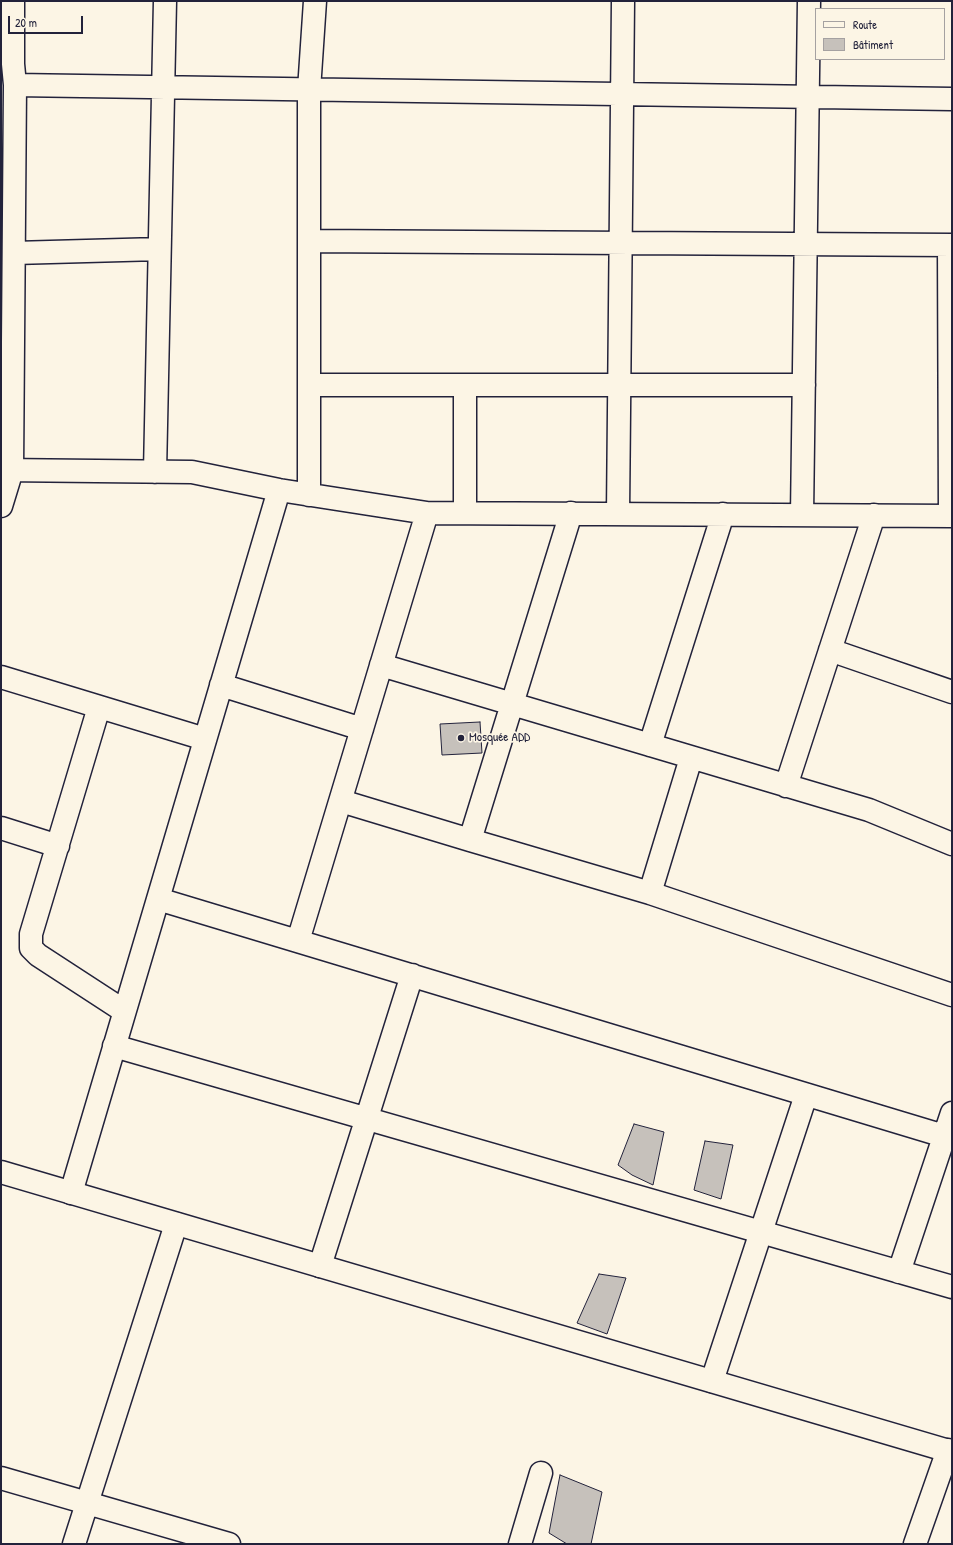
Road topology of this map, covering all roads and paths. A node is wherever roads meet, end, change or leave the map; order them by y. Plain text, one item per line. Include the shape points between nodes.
1 (13, 1) edge
2 (165, 1) edge
3 (315, 1) edge
4 (623, 1) edge
5 (809, 1) edge
6 (7, 57) edge
7 (15, 85) junction
8 (163, 88) junction
9 (309, 90) junction
10 (622, 94) junction
11 (807, 97) junction
12 (952, 99) edge
13 (8, 176) edge
14 (309, 241) junction
15 (621, 243) junction
16 (806, 244) junction
17 (951, 245) edge
18 (159, 249) junction
19 (14, 252) junction
20 (7, 325) edge
21 (309, 385) junction
22 (465, 385) junction
23 (619, 385) junction
24 (804, 385) junction
25 (6, 470) edge
26 (155, 472) junction
27 (279, 490) junction
28 (309, 495) junction
29 (1, 506) edge
30 (426, 513) junction
31 (465, 513) junction
32 (571, 513) junction
33 (618, 513) junction
34 (723, 514) junction
35 (802, 515) junction
36 (874, 515) junction
37 (951, 516) edge
38 (830, 650) junction
39 (381, 665) junction
40 (1, 677) edge
41 (221, 685) junction
42 (952, 692) edge
43 (512, 705) junction
44 (99, 707) junction
45 (362, 729) junction
46 (205, 739) junction
47 (650, 745) junction
48 (691, 758) junction
49 (786, 786) junction
50 (341, 801) junction
51 (1, 828) edge
52 (470, 840) junction
53 (952, 844) edge
54 (58, 846) junction
55 (650, 892) junction
56 (158, 899) junction
57 (298, 941) junction
58 (412, 975) junction
59 (952, 996) edge
60 (124, 1011) junction
61 (114, 1046) junction
62 (806, 1095) junction
63 (366, 1119) junction
64 (949, 1126) edge
65 (1, 1172) edge
66 (71, 1193) junction
67 (176, 1224) junction
68 (761, 1232) junction
69 (320, 1266) junction
70 (898, 1272) junction
71 (952, 1287) edge
72 (712, 1381) junction
73 (950, 1451) edge
74 (541, 1473) dead end
75 (1, 1478) edge
76 (87, 1503) junction
77 (74, 1544) edge
78 (229, 1544) edge
79 (520, 1544) edge
80 (915, 1544) edge

1 - 6 street
2 - 8 street
3 - 9 street
4 - 10 street
5 - 11 street
6 - 7 street
7 - 8 street
7 - 13 street
8 - 9 street
8 - 18 street
9 - 10 street
9 - 14 street
10 - 11 street
10 - 15 street
11 - 12 street
11 - 16 street
13 - 19 street
14 - 15 street
14 - 21 street
15 - 16 street
15 - 23 street
16 - 17 street
16 - 24 street
17 - 37 street
18 - 19 street
18 - 26 street
19 - 20 street
20 - 25 street
21 - 22 street
21 - 28 street
22 - 23 street
22 - 31 street
23 - 24 street
23 - 33 street
24 - 35 street
25 - 26 street
25 - 29 street
26 - 27 street via 192,472
27 - 28 street
27 - 41 street
28 - 30 street
30 - 31 street
30 - 39 street
31 - 32 street
32 - 33 street
32 - 43 street
33 - 34 street
34 - 35 street
34 - 47 street
35 - 36 street
36 - 37 street
36 - 38 street
38 - 42 street
38 - 49 street
39 - 43 street
39 - 45 street
40 - 44 street
41 - 45 street
41 - 46 street
43 - 47 street
43 - 52 street
44 - 46 street
44 - 54 street
45 - 50 street
46 - 56 street
47 - 48 street
48 - 49 street
48 - 55 street
49 - 53 street via 868,810
50 - 52 street
50 - 57 street
51 - 54 street
52 - 55 street
54 - 60 street via 31,934 31,948
55 - 59 street
56 - 57 street
56 - 60 street
57 - 58 street
58 - 62 street
58 - 63 street
60 - 61 street
61 - 63 street
61 - 66 street
62 - 64 street
62 - 68 street
63 - 68 street
63 - 69 street
64 - 70 street
65 - 66 street
66 - 67 street
67 - 69 street
67 - 76 street
68 - 70 street
68 - 72 street
69 - 72 street
70 - 71 street
72 - 73 street
73 - 80 street
74 - 79 street
75 - 76 street
76 - 77 street
76 - 78 street

